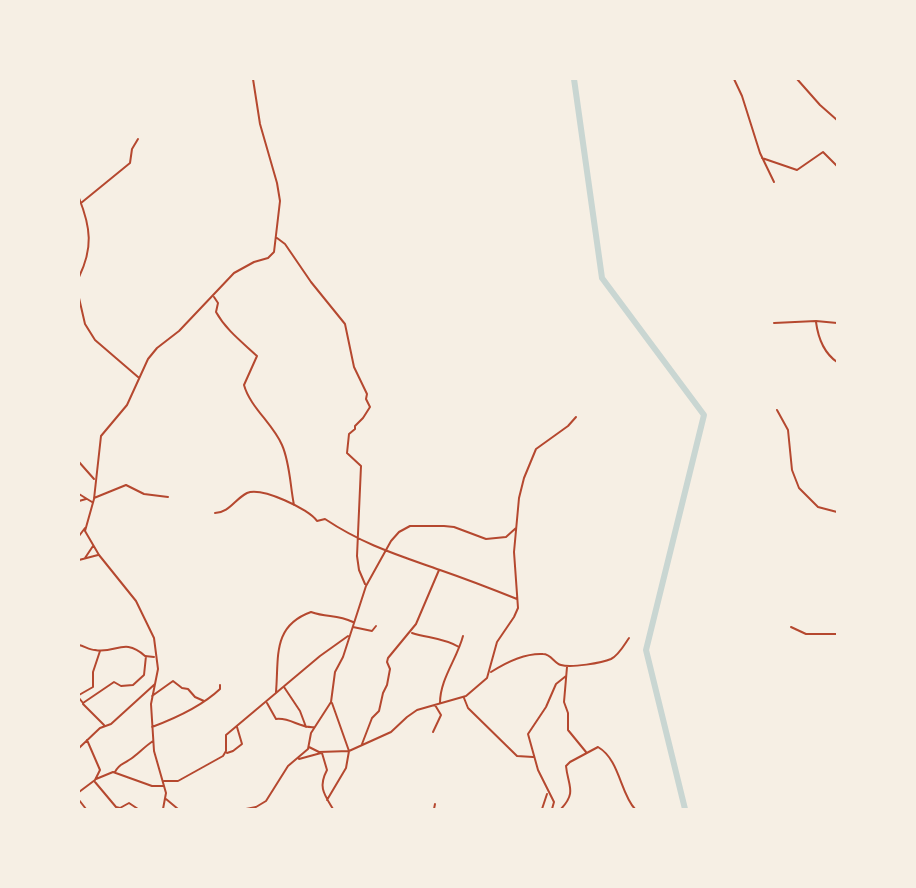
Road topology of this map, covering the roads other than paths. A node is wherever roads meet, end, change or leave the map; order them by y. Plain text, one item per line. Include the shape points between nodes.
1 (253, 79) edge
2 (734, 79) edge
3 (797, 79) edge
4 (837, 120) edge
5 (138, 139) dead end
6 (762, 158) junction
7 (837, 166) edge
8 (774, 182) dead end
9 (79, 198) edge
10 (81, 202) junction
11 (276, 238) junction
12 (79, 278) edge
13 (212, 296) junction
14 (79, 298) edge
15 (816, 321) junction
16 (774, 323) dead end
17 (837, 323) edge
18 (837, 362) edge
19 (138, 377) junction
20 (777, 410) dead end
21 (576, 417) dead end
22 (79, 462) edge
23 (95, 480) junction
24 (79, 495) edge
25 (168, 498) dead end
26 (87, 499) junction
27 (93, 500) junction
28 (79, 501) edge
29 (294, 506) junction
30 (837, 512) edge
31 (215, 513) dead end
32 (86, 526) junction
33 (517, 527) junction
34 (79, 536) edge
35 (357, 537) junction
36 (93, 546) junction
37 (385, 551) junction
38 (99, 555) junction
39 (84, 559) junction
40 (79, 560) edge
41 (439, 569) junction
42 (366, 586) junction
43 (519, 600) junction
44 (353, 622) junction
45 (376, 626) dead end
46 (352, 627) junction
47 (791, 627) dead end
48 (411, 632) junction
49 (837, 634) edge
50 (349, 635) junction
51 (463, 636) dead end
52 (629, 638) dead end
53 (79, 645) edge
54 (460, 648) junction
55 (100, 651) junction
56 (146, 656) junction
57 (155, 657) junction
58 (567, 666) junction
59 (490, 673) junction
60 (566, 677) junction
61 (156, 683) junction
62 (220, 685) dead end
63 (284, 687) junction
64 (276, 693) junction
65 (151, 696) junction
66 (79, 697) edge
67 (463, 697) junction
68 (205, 701) junction
69 (267, 702) junction
70 (331, 702) junction
71 (82, 703) junction
72 (440, 703) junction
73 (435, 704) junction
74 (237, 725) junction
75 (104, 726) junction
76 (152, 727) junction
77 (315, 727) junction
78 (307, 728) junction
79 (433, 732) dead end
80 (87, 738) junction
81 (153, 740) junction
82 (362, 745) junction
83 (309, 747) junction
84 (79, 748) edge
85 (349, 751) junction
86 (586, 752) junction
87 (322, 753) junction
88 (226, 754) junction
89 (534, 757) junction
90 (295, 760) junction
91 (114, 772) junction
92 (95, 780) junction
93 (163, 781) junction
94 (165, 786) junction
95 (79, 792) edge
96 (548, 793) junction
97 (165, 799) junction
98 (79, 800) edge
99 (327, 800) junction
100 (435, 804) dead end
101 (86, 809) edge
102 (119, 809) edge
103 (138, 809) edge
104 (163, 809) edge
105 (178, 809) edge
106 (246, 809) edge
107 (333, 809) edge
108 (434, 809) edge
109 (542, 809) edge
110 (552, 809) edge
111 (561, 809) edge
112 (635, 809) edge

1 - 11 street via 280,201
2 - 6 street
3 - 4 street
5 - 10 street via 130,163
6 - 7 street via 797,170 823,152
6 - 8 street
9 - 10 street
10 - 12 street via 89,254
11 - 13 street via 272,255 241,268
11 - 35 street via 345,324 354,367 367,394 369,409 347,442 347,455 361,466
13 - 19 street via 152,353
13 - 29 street via 218,303 216,313 257,356 245,390 282,444
14 - 19 street via 85,324 95,340
15 - 16 street
15 - 17 street
15 - 18 street via 820,340
19 - 23 street via 125,409 101,436
20 - 30 street via 788,430 792,470 799,488 818,507
21 - 33 street via 536,449 522,486
22 - 23 street
23 - 27 street
24 - 26 street
25 - 27 street via 124,485
26 - 27 street
26 - 28 street
27 - 32 street
29 - 31 street via 252,492
29 - 35 street
32 - 34 street
32 - 36 street
33 - 37 street via 506,537 486,539 454,527 410,526 399,532
33 - 43 street via 513,552
35 - 37 street
35 - 42 street via 359,570
36 - 38 street
36 - 39 street
37 - 41 street
37 - 42 street
38 - 39 street
38 - 57 street via 143,612 155,638
39 - 40 street
41 - 43 street
41 - 48 street
42 - 44 street
43 - 59 street via 497,642
44 - 46 street
44 - 64 street via 311,612 287,626 282,633
45 - 46 street via 372,631
46 - 50 street
47 - 49 street via 806,635
48 - 54 street
48 - 82 street via 388,658 390,669 379,711
50 - 63 street
50 - 70 street via 335,672
51 - 54 street
52 - 58 street via 611,658
53 - 55 street
54 - 72 street via 441,686
55 - 56 street via 132,647
55 - 66 street via 93,687
56 - 57 street
56 - 71 street via 144,675 133,685 114,682
57 - 61 street
58 - 59 street via 540,654
58 - 60 street
59 - 67 street
60 - 86 street via 568,730
60 - 89 street via 554,688 530,730
61 - 65 street
61 - 75 street
62 - 68 street
63 - 64 street
63 - 78 street
64 - 69 street
65 - 68 street via 173,681
65 - 76 street
66 - 71 street
67 - 72 street
67 - 89 street via 468,708 515,754
68 - 76 street
69 - 74 street
69 - 78 street via 276,719 286,718
70 - 77 street
70 - 85 street
71 - 75 street
72 - 73 street
73 - 79 street via 441,715
73 - 82 street
74 - 88 street via 225,736
74 - 88 street via 242,743
75 - 80 street
76 - 81 street
77 - 78 street
77 - 83 street
80 - 84 street
80 - 92 street via 100,767
81 - 91 street
81 - 93 street
82 - 85 street
83 - 87 street
83 - 90 street
85 - 87 street
85 - 99 street
86 - 111 street via 566,766 570,794
86 - 112 street via 597,747 604,750
87 - 90 street
87 - 99 street via 327,768 321,781
88 - 93 street via 178,781
89 - 96 street
90 - 106 street via 266,801
91 - 92 street
91 - 94 street
92 - 95 street
92 - 102 street
93 - 94 street
94 - 97 street
96 - 109 street
96 - 110 street via 554,802
97 - 104 street
97 - 105 street
98 - 101 street
99 - 107 street
100 - 108 street
102 - 103 street via 129,803

